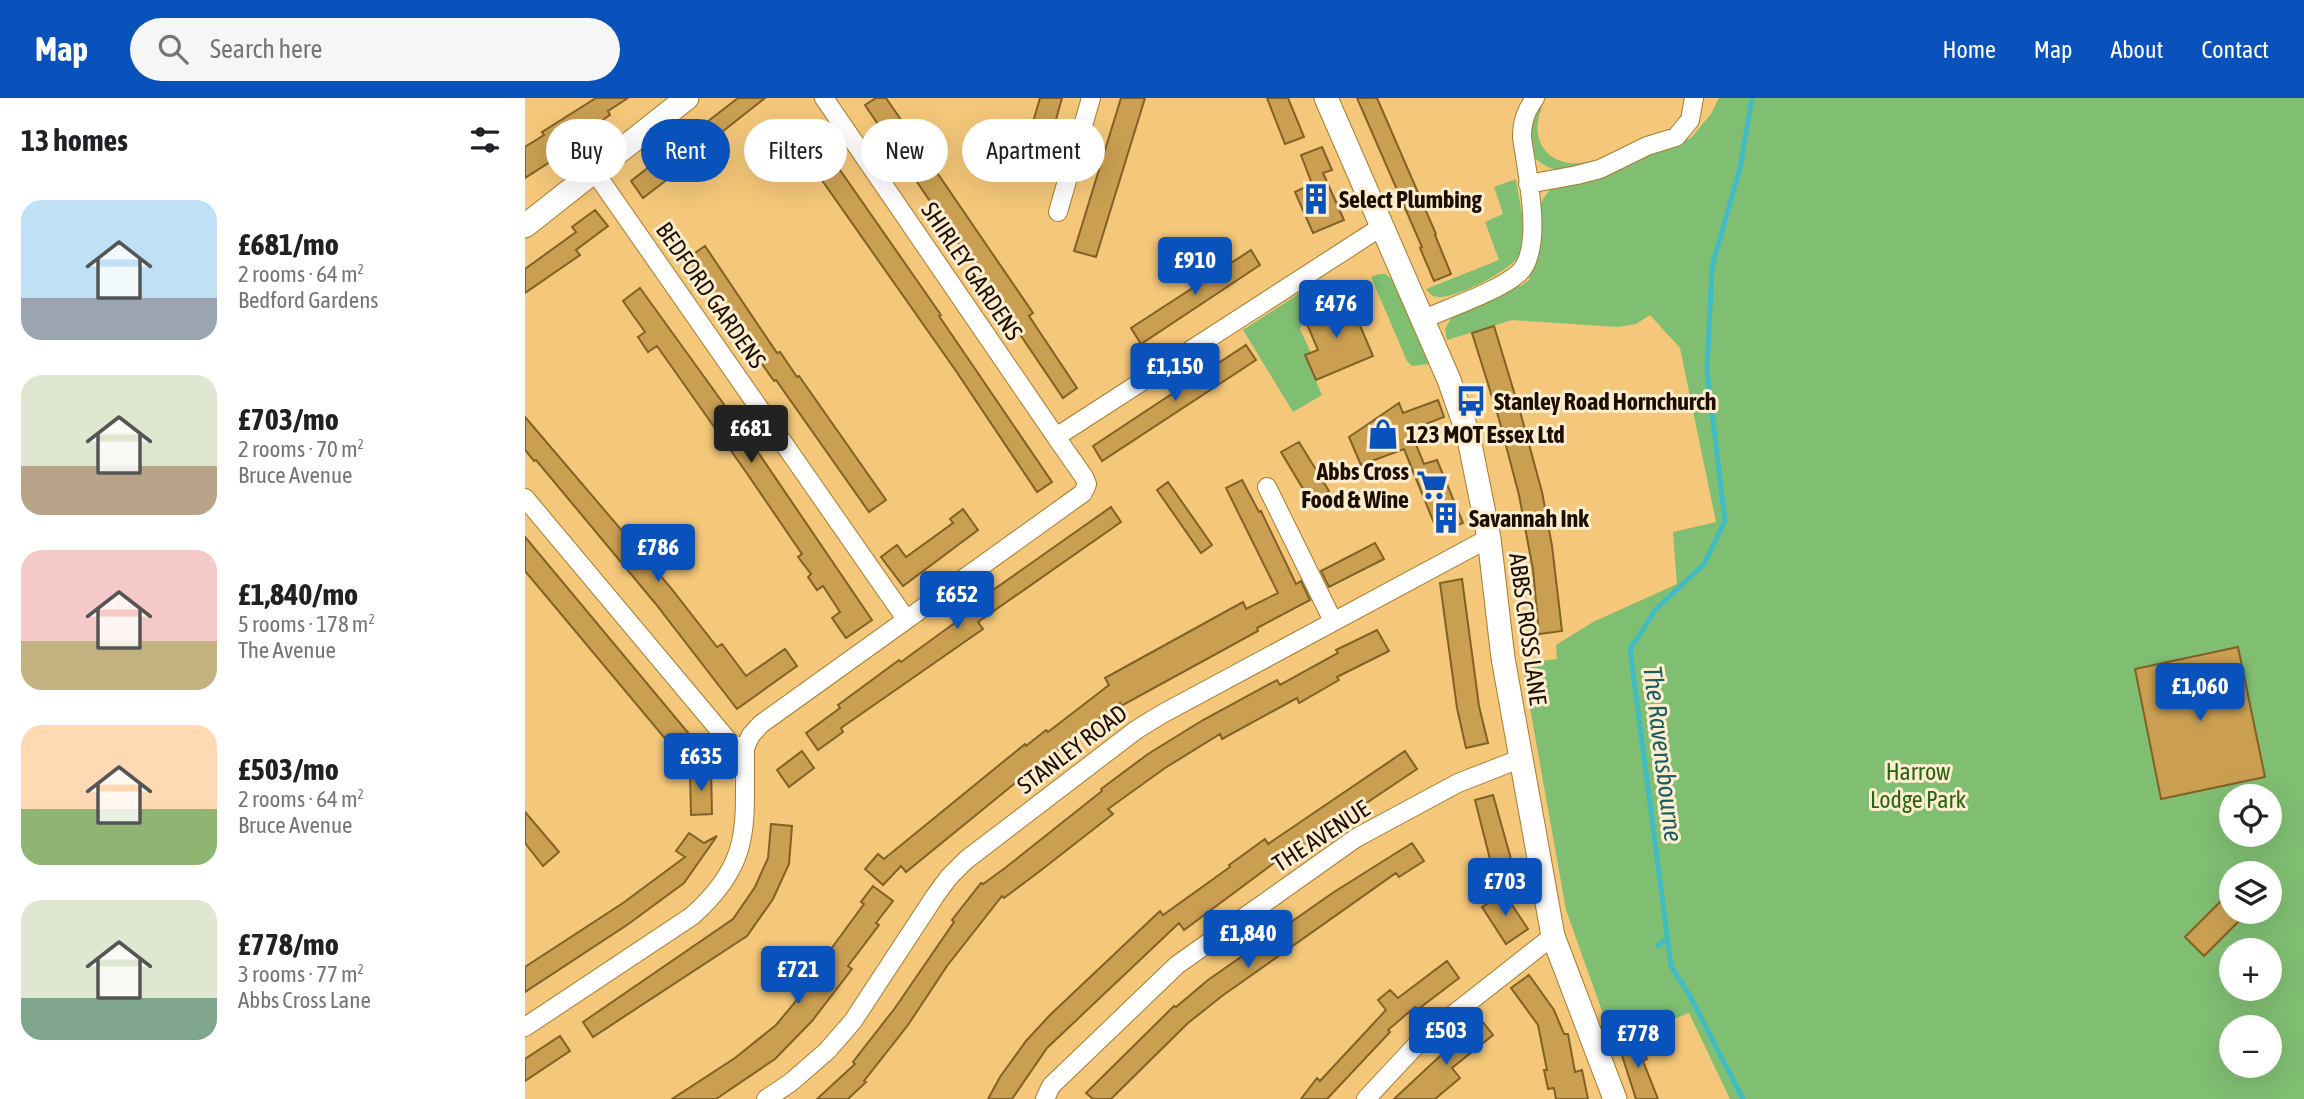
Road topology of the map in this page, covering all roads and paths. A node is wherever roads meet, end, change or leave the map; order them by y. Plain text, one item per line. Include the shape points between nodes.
1 (687, 98) edge
2 (824, 98) edge
3 (1091, 98) edge
4 (1326, 98) edge
5 (1535, 98) edge
6 (1694, 98) edge
7 (627, 145) edge
8 (580, 182) edge
9 (602, 182) edge
10 (1528, 184) junction
11 (1058, 212) dead end
12 (525, 226) edge
13 (1381, 226) junction
14 (1422, 320) junction
15 (1056, 437) junction
16 (1267, 488) dead end
17 (525, 498) edge
18 (1489, 538) junction
19 (905, 620) junction
20 (1333, 621) junction
21 (745, 748) junction
22 (1522, 758) junction
23 (1553, 936) junction
24 (525, 1027) edge
25 (766, 1099) edge
26 (1045, 1099) edge
27 (1366, 1099) edge
28 (1615, 1099) edge

1 - 7 street
2 - 15 street, SHIRLEY GARDENS
3 - 11 street
4 - 13 street, ABBS CROSS LANE
5 - 10 street via 1522,123
6 - 10 street via 1690,120 1676,137 1577,176
8 - 12 street
9 - 19 street, BEDFORD GARDENS
10 - 14 street via 1530,253 1517,275
13 - 14 street, ABBS CROSS LANE
13 - 15 street
14 - 18 street, ABBS CROSS LANE via 1468,434
15 - 19 street, SHIRLEY GARDENS via 1084,477 1083,493
16 - 20 street
17 - 21 street via 731,744
18 - 20 street, STANLEY ROAD
18 - 22 street, ABBS CROSS LANE via 1503,658
19 - 21 street via 761,724
20 - 25 street, STANLEY ROAD via 1136,730 966,860 935,896 853,1021 827,1051
21 - 24 street via 744,831 737,858 711,900
22 - 23 street, ABBS CROSS LANE
22 - 26 street, THE AVENUE via 1458,783 1356,838 1188,957 1051,1086
23 - 27 street via 1422,1039
23 - 28 street, ABBS CROSS LANE

